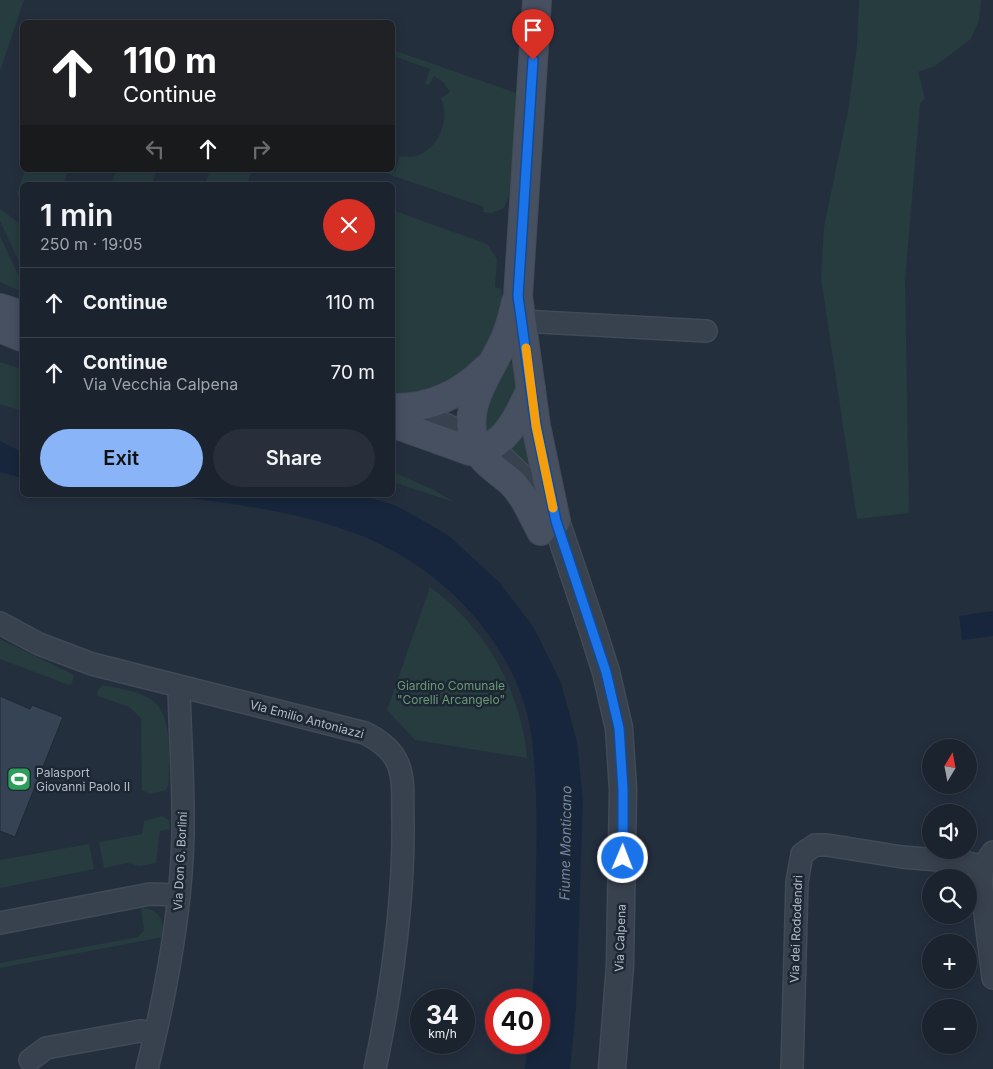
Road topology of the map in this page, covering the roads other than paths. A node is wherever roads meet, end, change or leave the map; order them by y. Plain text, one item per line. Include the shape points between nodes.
1 (537, 0) edge
2 (0, 308) edge
3 (520, 308) junction
4 (20, 314) edge
5 (0, 328) edge
6 (706, 332) dead end
7 (20, 336) edge
8 (489, 366) junction
9 (531, 389) junction
10 (395, 410) edge
11 (395, 411) edge
12 (395, 424) edge
13 (395, 434) edge
14 (481, 446) junction
15 (548, 526) junction
16 (0, 623) edge
17 (179, 687) junction
18 (988, 859) edge
19 (179, 895) junction
20 (0, 924) edge
21 (993, 978) edge
22 (155, 1033) junction
23 (30, 1060) dead end
24 (147, 1069) edge
25 (375, 1069) edge
26 (612, 1069) edge
27 (792, 1069) edge

1 - 3 main road
2 - 4 main road
3 - 6 street
3 - 8 main road
3 - 9 main road
5 - 7 main road
8 - 10 main road via 459,393 420,407
8 - 14 main road via 474,403 472,426
9 - 14 main road via 515,422
9 - 15 main road
11 - 14 street via 422,418
12 - 14 main road via 470,451
13 - 15 street, Via Calpena via 453,454 474,465 524,510
14 - 15 main road via 488,463 518,490
15 - 26 street, Via Calpena via 593,631 619,728 623,789 620,965
16 - 17 street, Via Emilio Antoniazzi via 63,654
17 - 19 street, Via Don G. Borlini via 183,828
17 - 25 street, Via Emilio Antoniazzi via 366,733 394,755 401,775 404,870 396,948
18 - 21 street, Via dei Rododendri via 981,882
18 - 27 street, Via dei Rododendri via 963,862 902,857 827,845 815,845 802,854 797,882
19 - 20 street via 150,894
19 - 22 street, Via Don G. Borlini
22 - 23 street via 140,1031 46,1048
22 - 24 street, Via Don G. Borlini

